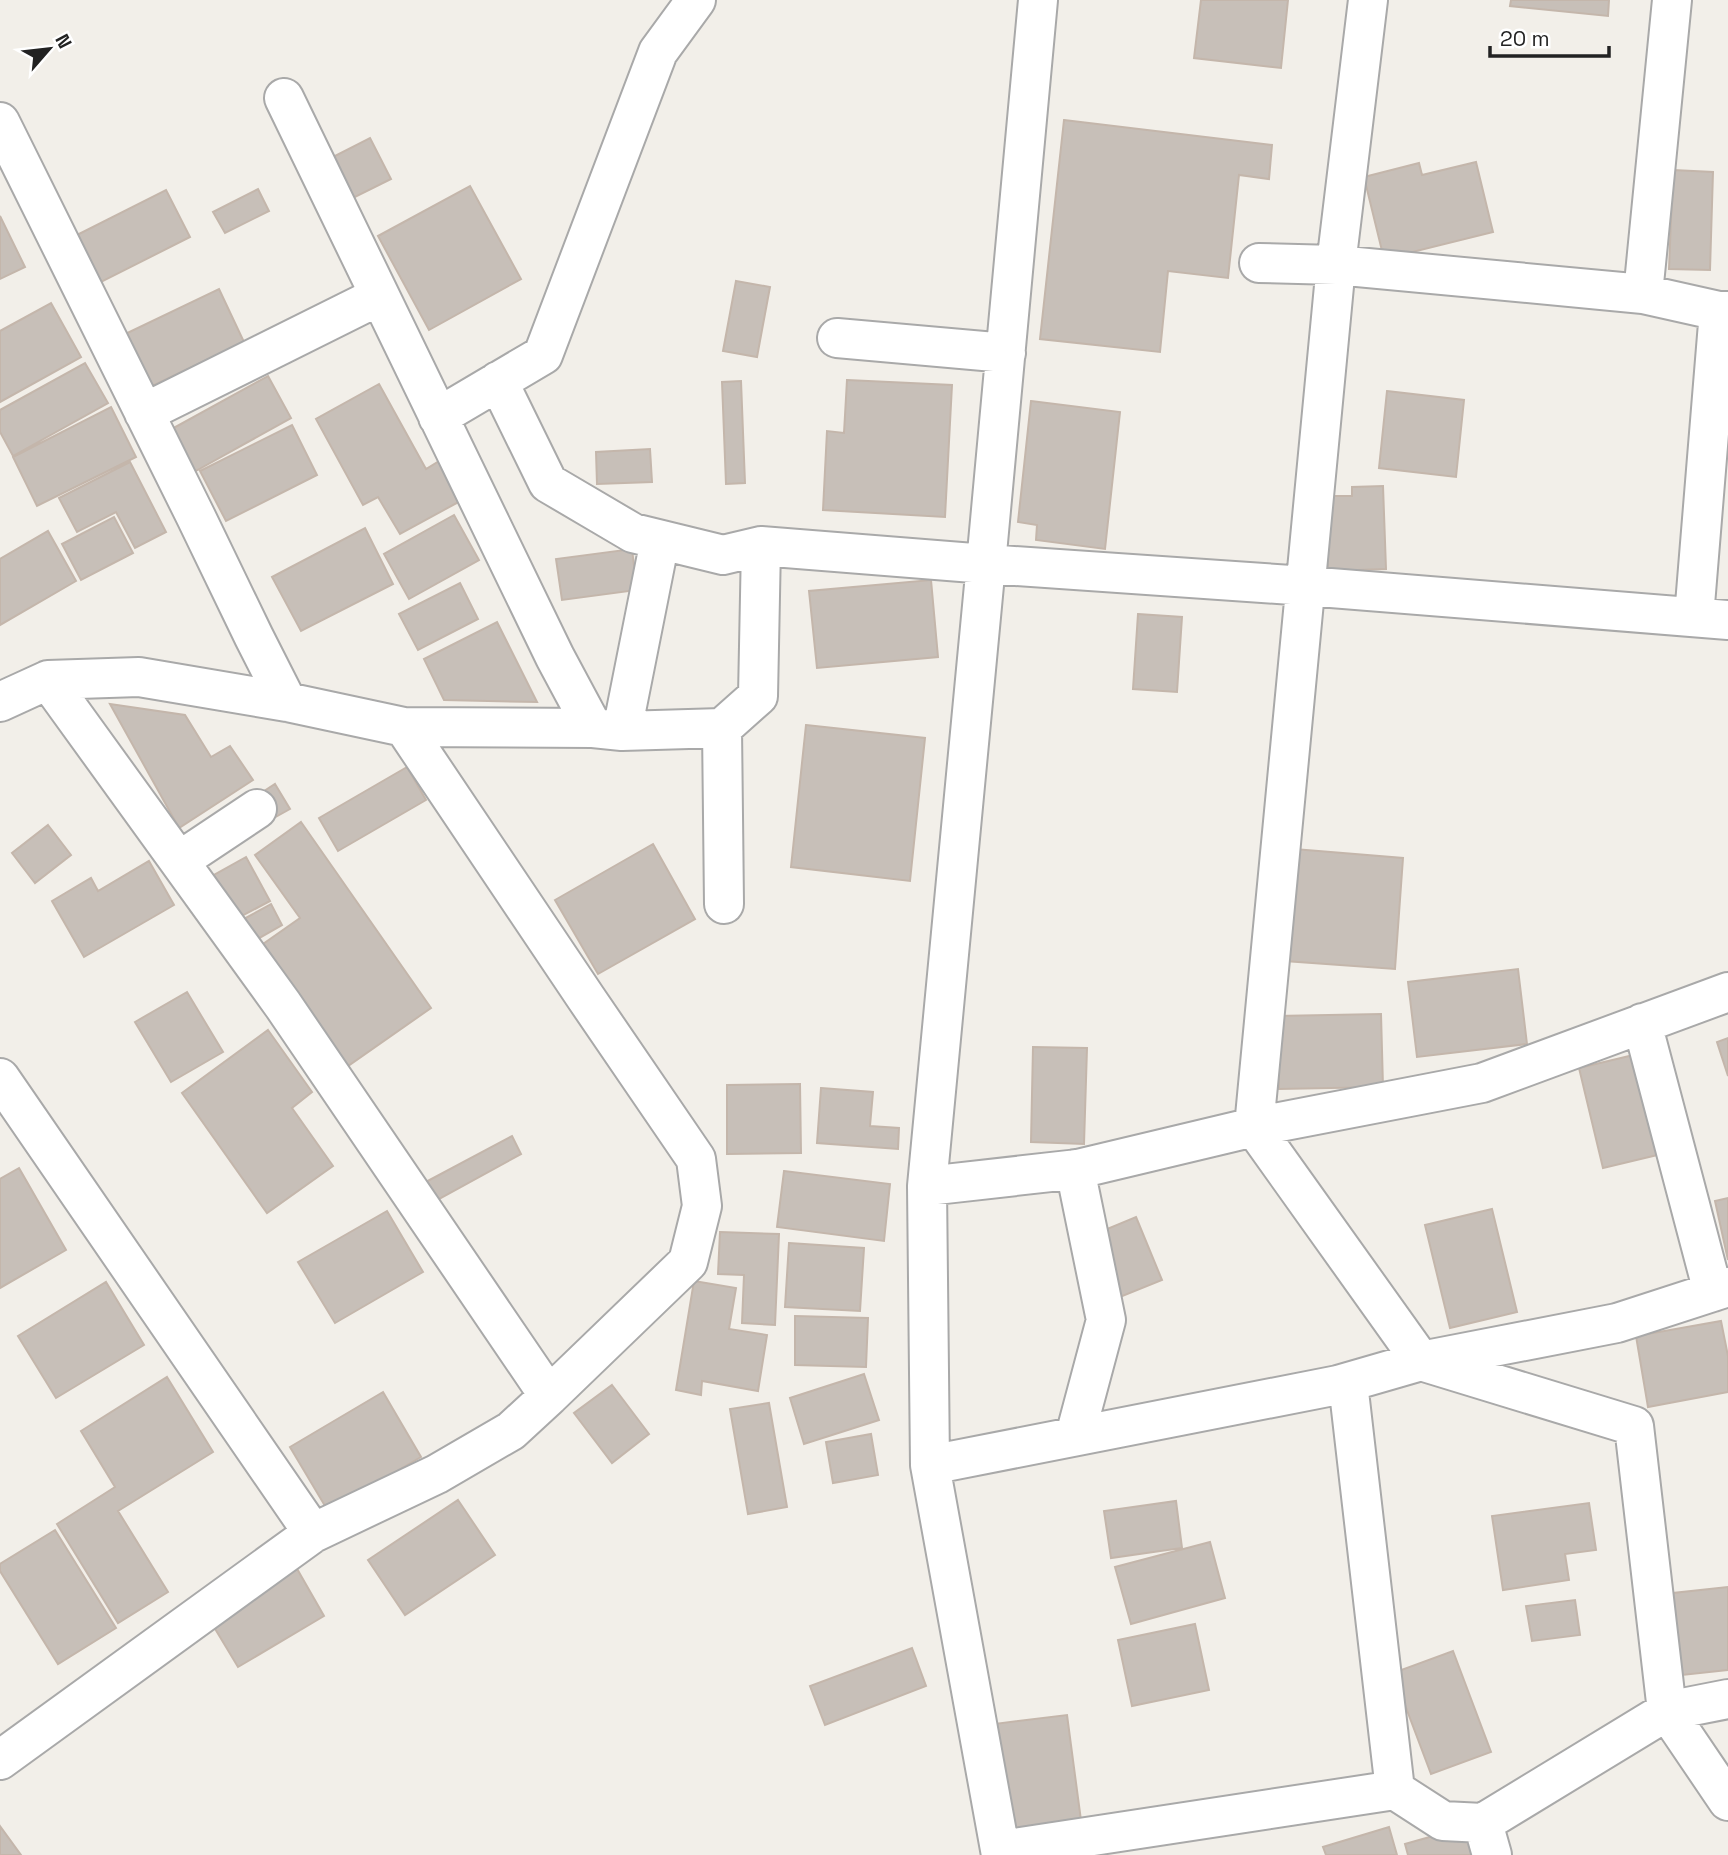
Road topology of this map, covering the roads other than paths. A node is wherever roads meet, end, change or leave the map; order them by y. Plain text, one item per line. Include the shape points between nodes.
1 (696, 0) edge
2 (1038, 0) edge
3 (1367, 0) edge
4 (1672, 0) edge
5 (284, 98) dead end
6 (0, 122) edge
7 (1259, 263) dead end
8 (1336, 265) junction
9 (1643, 294) junction
10 (379, 296) junction
11 (1724, 311) edge
12 (837, 338) dead end
13 (1006, 354) junction
14 (498, 381) junction
15 (144, 413) junction
16 (438, 416) junction
17 (660, 540) junction
18 (761, 546) junction
19 (986, 564) junction
20 (1306, 586) junction
21 (1711, 618) edge
22 (16, 685) edge
23 (287, 702) junction
24 (404, 727) junction
25 (722, 728) junction
26 (607, 730) junction
27 (257, 809) dead end
28 (179, 861) junction
29 (724, 904) dead end
30 (1728, 992) edge
31 (1642, 1023) junction
32 (0, 1078) edge
33 (1254, 1127) junction
34 (1075, 1169) junction
35 (927, 1186) junction
36 (1721, 1290) edge
37 (1421, 1361) junction
38 (1348, 1382) junction
39 (549, 1396) junction
40 (1075, 1436) junction
41 (930, 1465) junction
42 (313, 1533) junction
43 (1728, 1699) edge
44 (1667, 1711) junction
45 (0, 1760) edge
46 (1395, 1790) junction
47 (1728, 1801) edge
48 (1487, 1839) edge
49 (1001, 1852) edge

1 - 14 street via 658,52 543,355
2 - 13 street
3 - 8 street
4 - 9 street
5 - 10 street
6 - 15 street
7 - 8 street
8 - 9 street
8 - 20 street
9 - 11 street
10 - 15 street
10 - 16 street
11 - 21 street
12 - 13 street
13 - 19 street
14 - 16 street
14 - 17 street via 548,483 632,534
15 - 23 street
16 - 26 street via 555,657
17 - 18 street via 723,555
17 - 26 street
18 - 19 street
18 - 25 street via 758,696
19 - 20 street
19 - 35 street
20 - 21 street
20 - 33 street
22 - 23 street via 139,677
22 - 28 street
23 - 24 street
24 - 26 street
24 - 39 street via 696,1159 702,1206 688,1262
25 - 26 street
25 - 29 street
27 - 28 street
28 - 39 street via 283,1005
30 - 31 street
31 - 33 street via 1482,1083
31 - 36 street
32 - 42 street
33 - 34 street
33 - 37 street
34 - 35 street
34 - 40 street via 1106,1320
35 - 41 street
36 - 37 street via 1616,1323
37 - 38 street
37 - 44 street via 1634,1426
38 - 40 street
38 - 46 street
39 - 42 street via 511,1431 448,1468
40 - 41 street
41 - 49 street
42 - 45 street
43 - 44 street
44 - 47 street
44 - 48 street
46 - 48 street via 1443,1821
46 - 49 street

